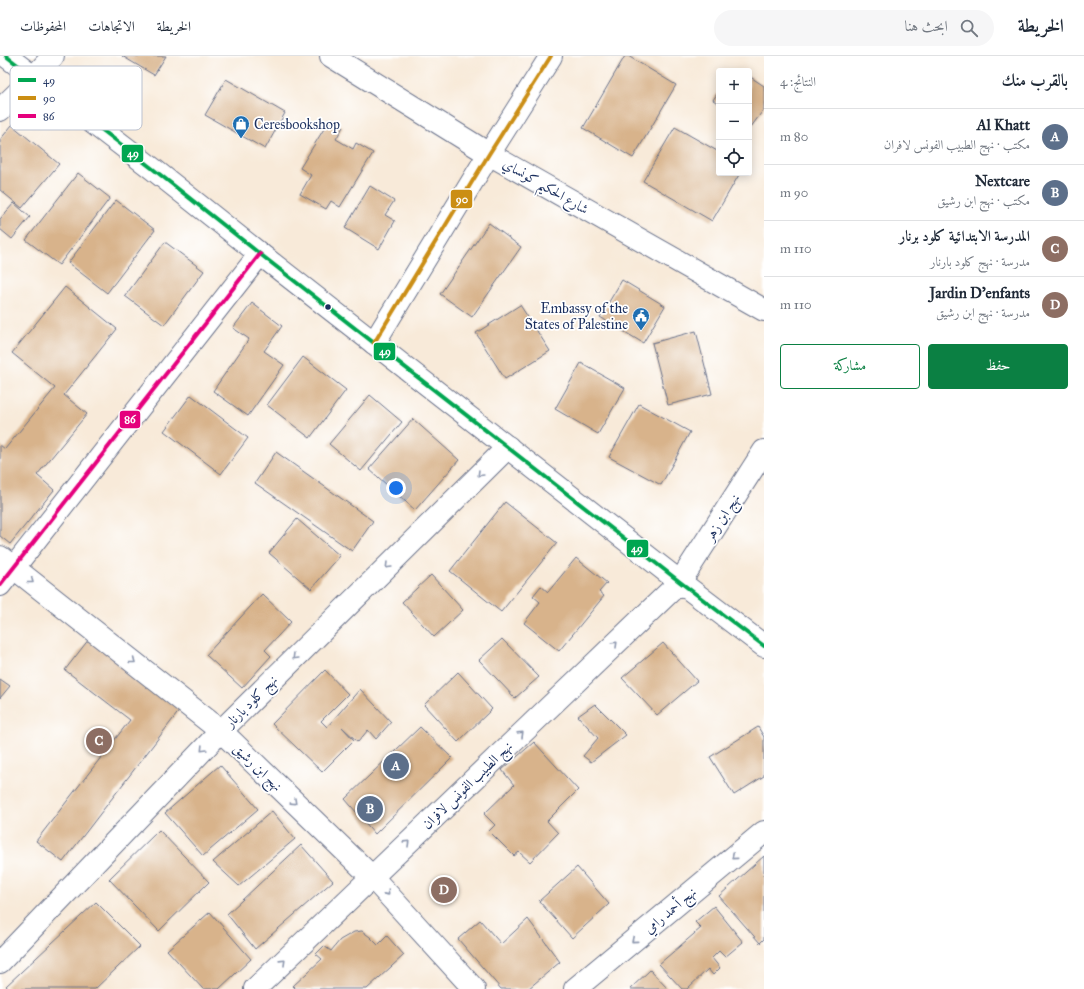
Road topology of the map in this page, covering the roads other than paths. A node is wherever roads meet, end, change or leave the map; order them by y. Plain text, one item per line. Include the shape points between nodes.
1 (6, 56) edge
2 (53, 56) edge
3 (331, 56) edge
4 (551, 56) edge
5 (18, 66) edge
6 (44, 66) edge
7 (10, 100) edge
8 (0, 110) edge
9 (102, 130) edge
10 (489, 154) junction
11 (260, 254) junction
12 (764, 310) edge
13 (374, 343) junction
14 (508, 447) junction
15 (764, 451) edge
16 (7, 562) edge
17 (680, 582) junction
18 (0, 586) edge
19 (764, 646) edge
20 (221, 731) junction
21 (764, 832) edge
22 (372, 877) junction
23 (0, 962) edge
24 (255, 989) edge
25 (474, 989) edge
26 (575, 989) edge

1 - 5 street
2 - 6 street
3 - 10 street, شارع الحكيم كونساي
4 - 10 street
7 - 8 street
9 - 11 street
10 - 12 street, شارع الحكيم كونساي
10 - 13 street
11 - 13 street
11 - 16 street
13 - 14 street
14 - 17 street
14 -> 20 street, نهج كلود بارنار
15 - 17 street, نهج ابن زهر
16 - 18 street
16 -> 20 street, نهج ابن رشيق
17 - 19 street
22 -> 17 street, نهج الطبيب الفونس لافران
20 -> 22 street, نهج ابن رشيق
20 -> 23 street, نهج كلود بارنار
21 -> 26 street, نهج أحمد رامي
24 -> 22 street, نهج الطبيب الفونس لافران
22 -> 25 street, نهج ابن رشيق

